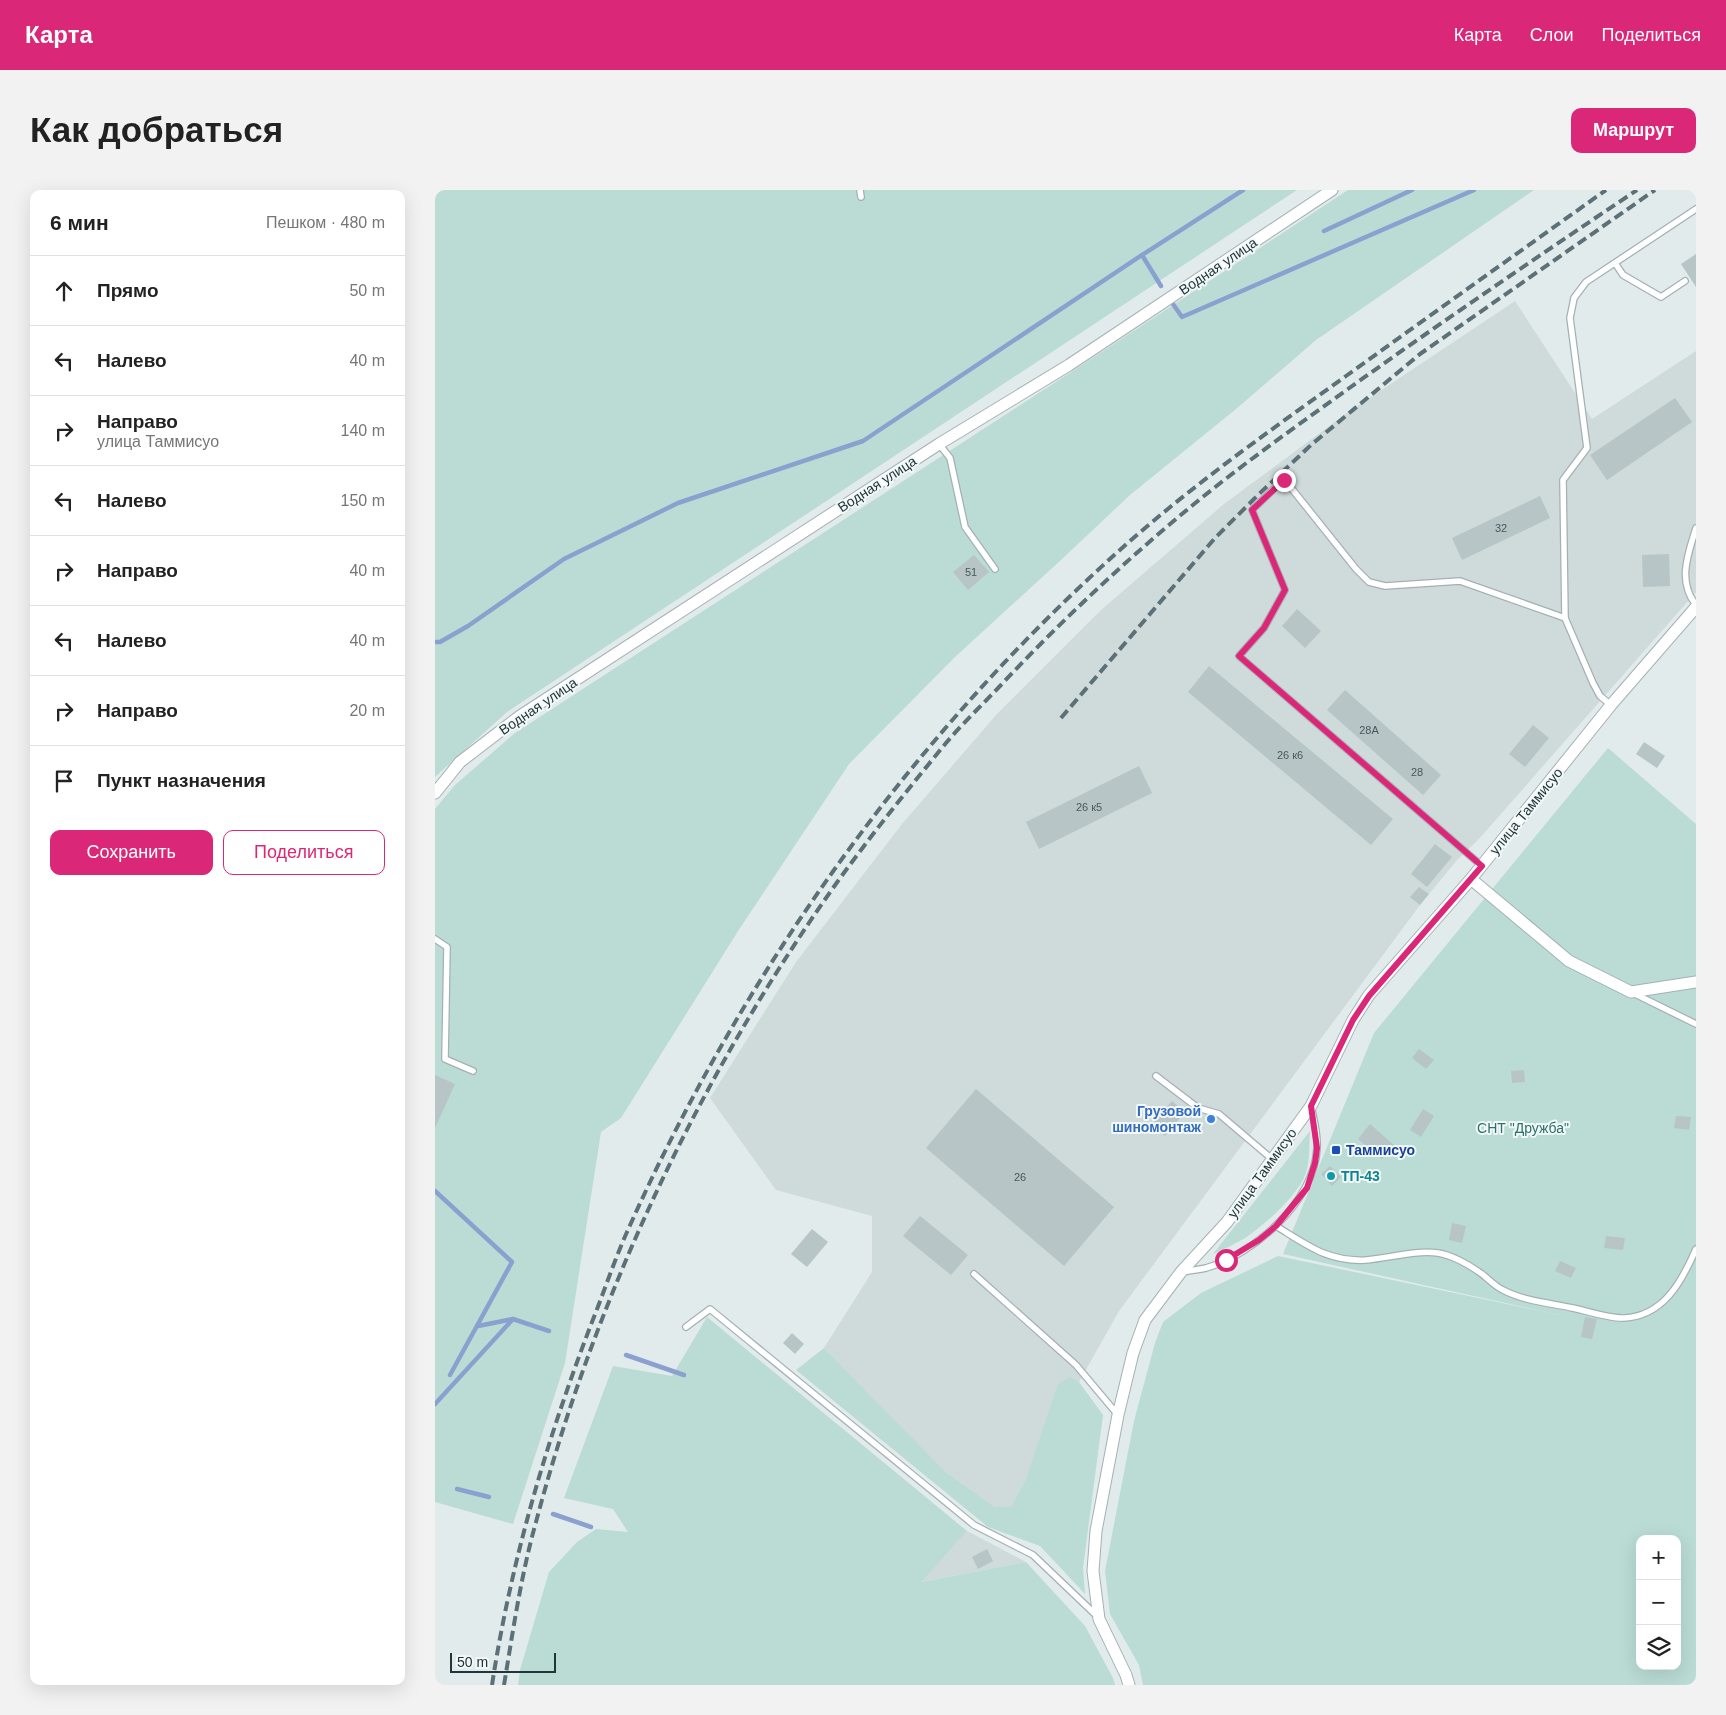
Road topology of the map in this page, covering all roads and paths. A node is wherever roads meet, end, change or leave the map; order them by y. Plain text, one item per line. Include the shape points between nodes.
1 (1332, 190) edge
2 (1696, 209) edge
3 (1615, 263) junction
4 (1685, 281) dead end
5 (939, 444) junction
6 (1696, 528) edge
7 (995, 568) dead end
8 (1696, 606) edge
9 (1565, 618) junction
10 (1611, 705) junction
11 (435, 793) edge
12 (1482, 866) junction
13 (1471, 879) junction
14 (435, 939) edge
15 (1696, 982) edge
16 (1631, 992) junction
17 (1696, 1024) edge
18 (473, 1071) dead end
19 (1157, 1076) dead end
20 (1311, 1106) junction
21 (1272, 1159) junction
22 (1276, 1226) junction
23 (1696, 1249) edge
24 (1181, 1272) junction
25 (974, 1274) dead end
26 (686, 1327) dead end
27 (1118, 1415) junction
28 (1099, 1619) junction
29 (1129, 1685) edge

1 - 5 street, Водная улица via 1069,365
2 - 3 lane
3 - 4 lane via 1623,275 1661,297
3 - 9 lane via 1586,282 1573,298 1570,318 1587,448 1563,480
5 - 7 lane via 950,458 965,527
5 - 11 street, Водная улица via 520,716 460,762
6 - 8 lane via 1685,565 1686,586
8 - 10 street, улица Таммисуо
9 - 10 lane via 1593,683 1600,696
9 - 12 lane via 1460,582 1385,586 1369,582 1284,480 1252,510 1285,590 1264,628 1239,656
10 - 12 street, улица Таммисуо
12 - 13 street, улица Таммисуо
13 - 16 street via 1569,961
13 - 20 street, улица Таммисуо via 1369,996 1353,1020
14 - 18 lane via 447,947 445,1059
15 - 16 street
16 - 17 lane
19 - 21 lane via 1198,1108 1219,1114
20 - 21 street, улица Таммисуо
20 - 22 lane via 1317,1136 1315,1163 1307,1188
21 - 24 street, улица Таммисуо via 1227,1222
22 - 23 lane via 1320,1253 1345,1258 1365,1260 1439,1253 1477,1271 1502,1290 1524,1298 1623,1318 1646,1313 1667,1300 1686,1272
22 - 24 lane via 1226,1260
24 - 27 street, улица Таммисуо via 1145,1320 1133,1353
25 - 27 lane via 1076,1365
26 - 28 lane via 710,1309 974,1525 1033,1555
27 - 28 street, улица Таммисуо via 1095,1531 1093,1571
28 - 29 street, улица Таммисуо

